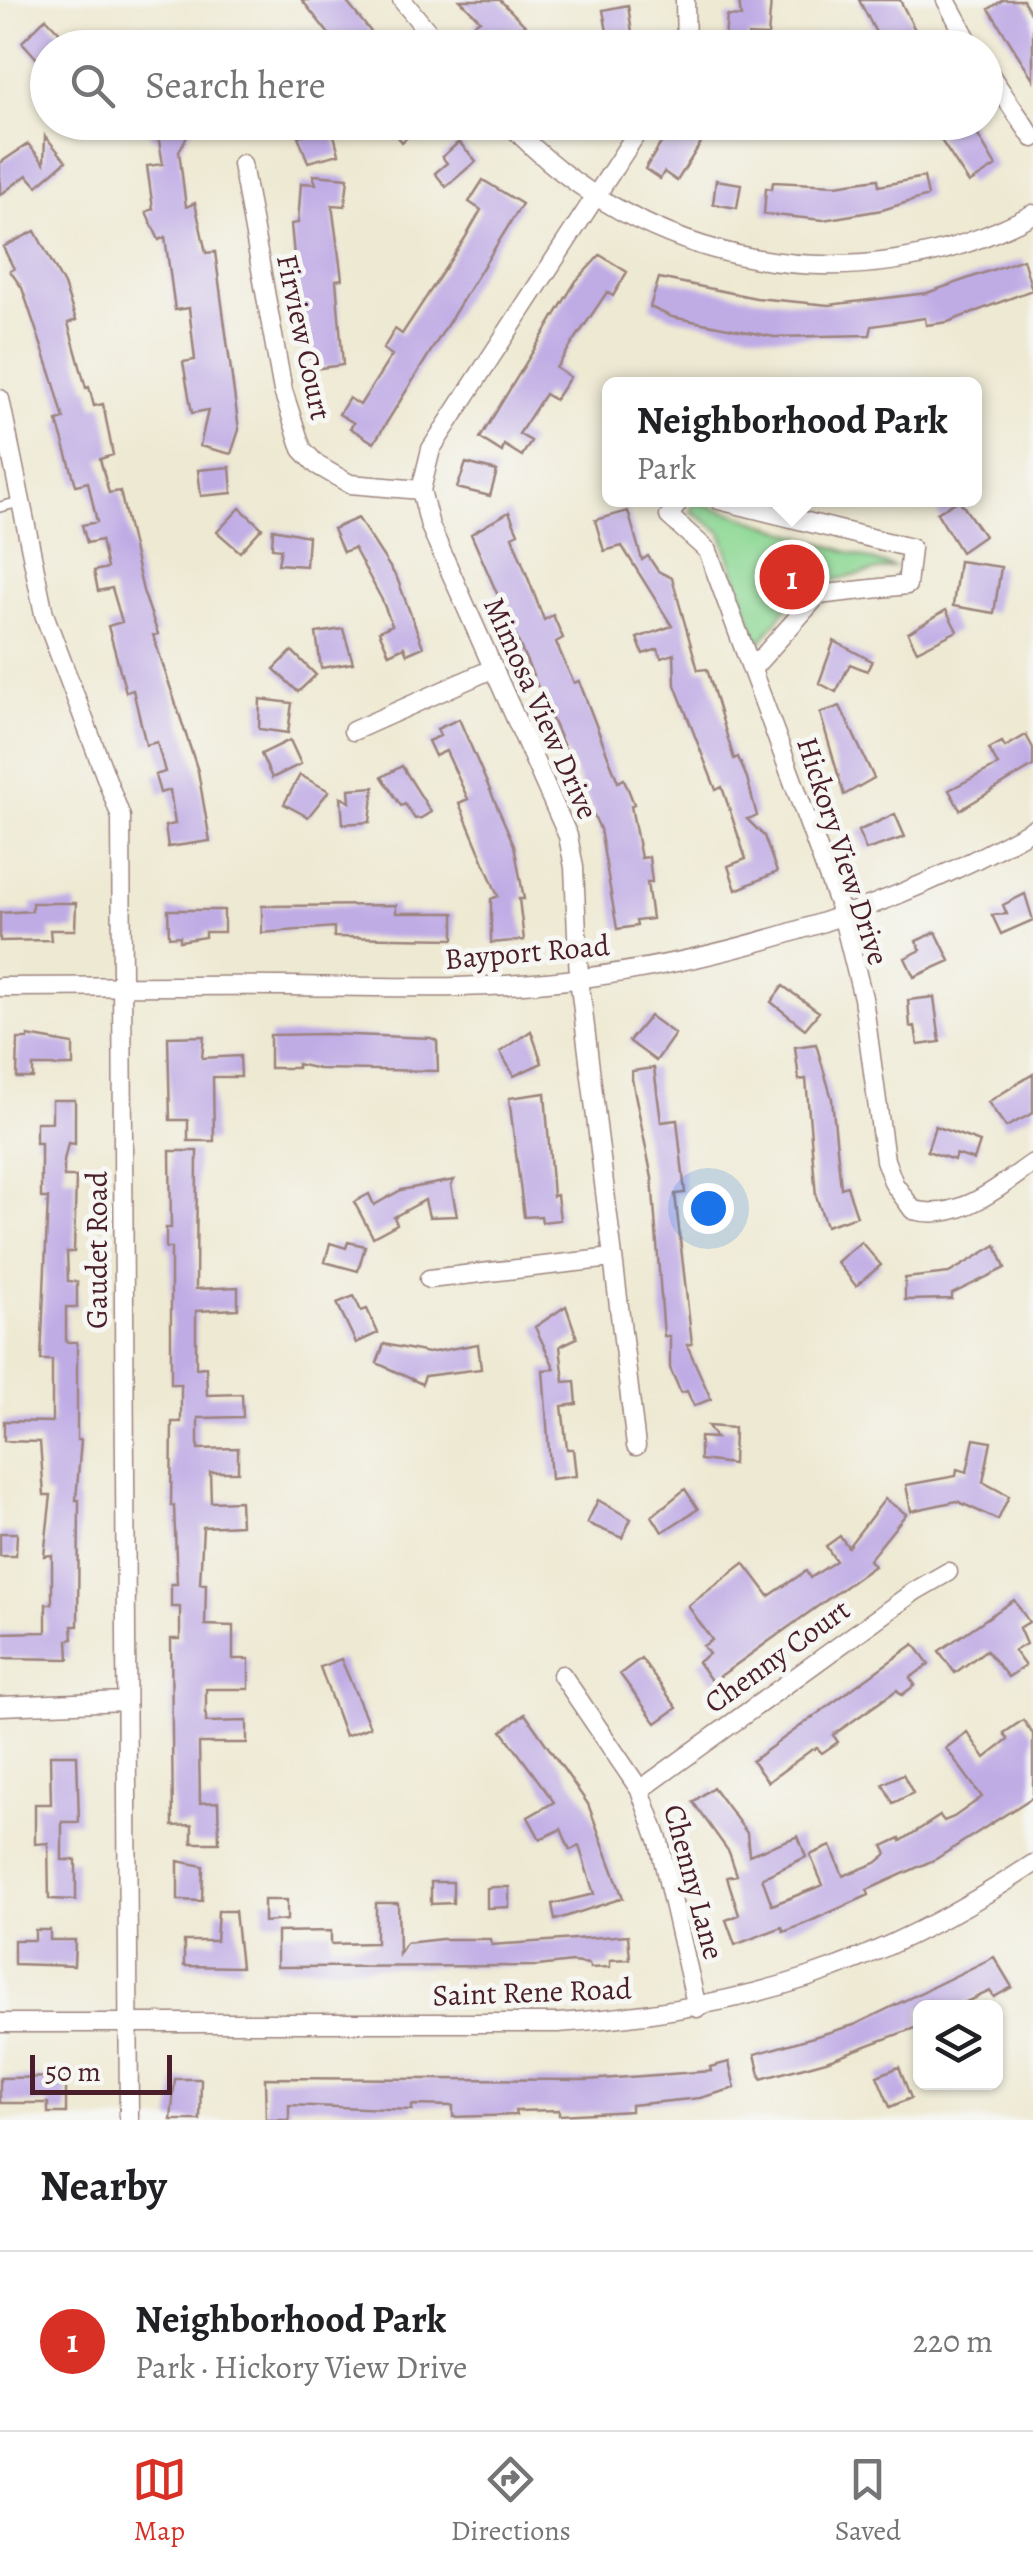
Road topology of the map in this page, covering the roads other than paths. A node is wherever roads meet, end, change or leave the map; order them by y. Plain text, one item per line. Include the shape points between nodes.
1 (402, 0) edge
2 (684, 0) edge
3 (946, 0) edge
4 (426, 30) edge
5 (685, 30) edge
6 (962, 30) edge
7 (1003, 94) edge
8 (1033, 138) edge
9 (525, 140) edge
10 (632, 140) edge
11 (242, 164) dead end
12 (595, 198) junction
13 (1033, 214) edge
14 (0, 399) edge
15 (420, 490) junction
16 (22, 501) junction
17 (0, 507) edge
18 (675, 507) edge
19 (747, 507) edge
20 (494, 668) junction
21 (752, 669) junction
22 (353, 731) dead end
23 (1033, 829) edge
24 (842, 914) junction
25 (579, 978) junction
26 (124, 986) junction
27 (0, 987) edge
28 (1033, 1163) edge
29 (612, 1258) junction
30 (429, 1279) dead end
31 (636, 1446) dead end
32 (948, 1572) dead end
33 (562, 1674) dead end
34 (125, 1701) junction
35 (0, 1706) edge
36 (640, 1790) junction
37 (1032, 1868) edge
38 (696, 2008) junction
39 (128, 2022) junction
40 (0, 2023) edge
41 (129, 2120) edge

1 - 4 street
2 - 5 street
3 - 6 street
7 - 8 street
9 - 12 street
10 - 12 street
11 - 15 street, Firview Court via 283,391 302,449 350,484
12 - 13 street via 665,235 715,252 811,266 945,250
12 - 15 street via 431,449
14 - 16 street, Gaudet Road
15 - 20 street, Mimosa View Drive
16 - 17 lane
16 - 26 street, Gaudet Road via 44,614 122,817
18 - 21 street, Hickory View Drive via 669,516 708,551
19 - 21 street via 912,548 907,585 818,595
20 - 22 street
20 - 25 street, Mimosa View Drive via 568,836
21 - 24 street, Hickory View Drive
23 - 24 street, Bayport Road via 990,854
24 - 25 street, Bayport Road via 695,958
24 - 28 street, Hickory View Drive via 894,1184 914,1210 942,1213 967,1208
25 - 26 street, Bayport Road via 453,988
25 - 29 street, Mimosa View Drive
26 - 27 street, Bayport Road
26 - 34 street, Gaudet Road
29 - 30 street
29 - 31 street, Mimosa View Drive
32 - 36 street, Chenny Court
33 - 36 street, Chenny Lane
34 - 35 street
34 - 39 street, Gaudet Road
36 - 38 street, Chenny Lane via 660,1842
37 - 38 street, Saint Rene Road via 853,1964 751,1998
38 - 39 street, Saint Rene Road via 558,2023
39 - 40 street, Saint Rene Road
39 - 41 street, Gaudet Road

